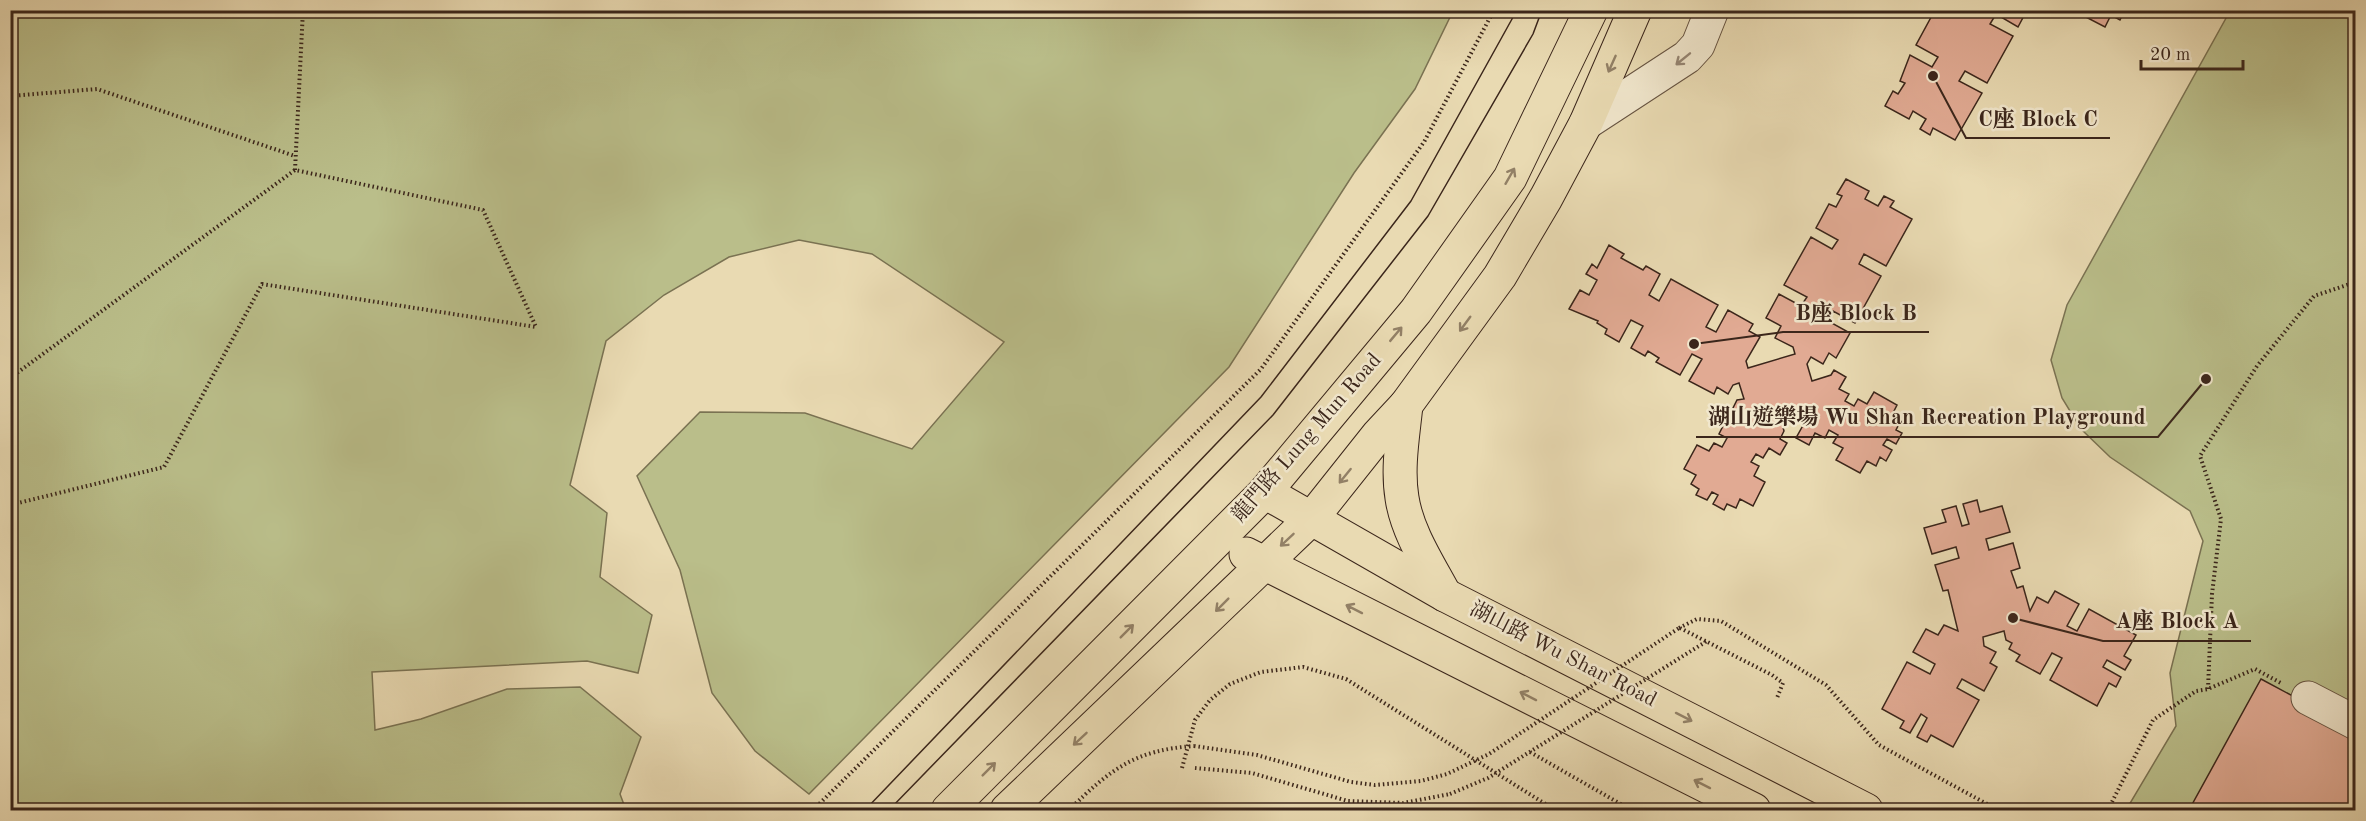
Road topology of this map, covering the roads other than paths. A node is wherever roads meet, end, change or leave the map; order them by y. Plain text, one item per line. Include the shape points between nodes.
1 (1591, 10) edge
2 (1635, 10) edge
3 (1712, 10) edge
4 (1586, 123) junction
5 (1406, 405) junction
6 (1265, 492) junction
7 (1312, 518) junction
8 (1218, 539) junction
9 (1263, 563) junction
10 (1445, 595) junction
11 (2308, 698) road end
12 (2355, 723) edge
13 (948, 810) edge
14 (1007, 810) edge
15 (1754, 810) edge
16 (1866, 810) edge

6 -> 1 main road, 龍門路 Lung Mun Road via 1416,310 1510,178
2 -> 4 main road
3 -> 4 lane via 1698,45 1687,57
4 -> 5 main road via 1500,276
5 -> 7 main road
5 - 10 main road via 1400,470 1402,498 1418,543
6 - 7 main road, 湖山路 Wu Shan Road
6 - 8 main road, 龍門路 Lung Mun Road
7 -> 9 main road
7 - 10 main road, 湖山路 Wu Shan Road
8 - 9 main road
13 -> 8 main road, 龍門路 Lung Mun Road
9 -> 14 main road
15 -> 9 main road
10 -> 16 main road, 湖山路 Wu Shan Road
11 - 12 lane

